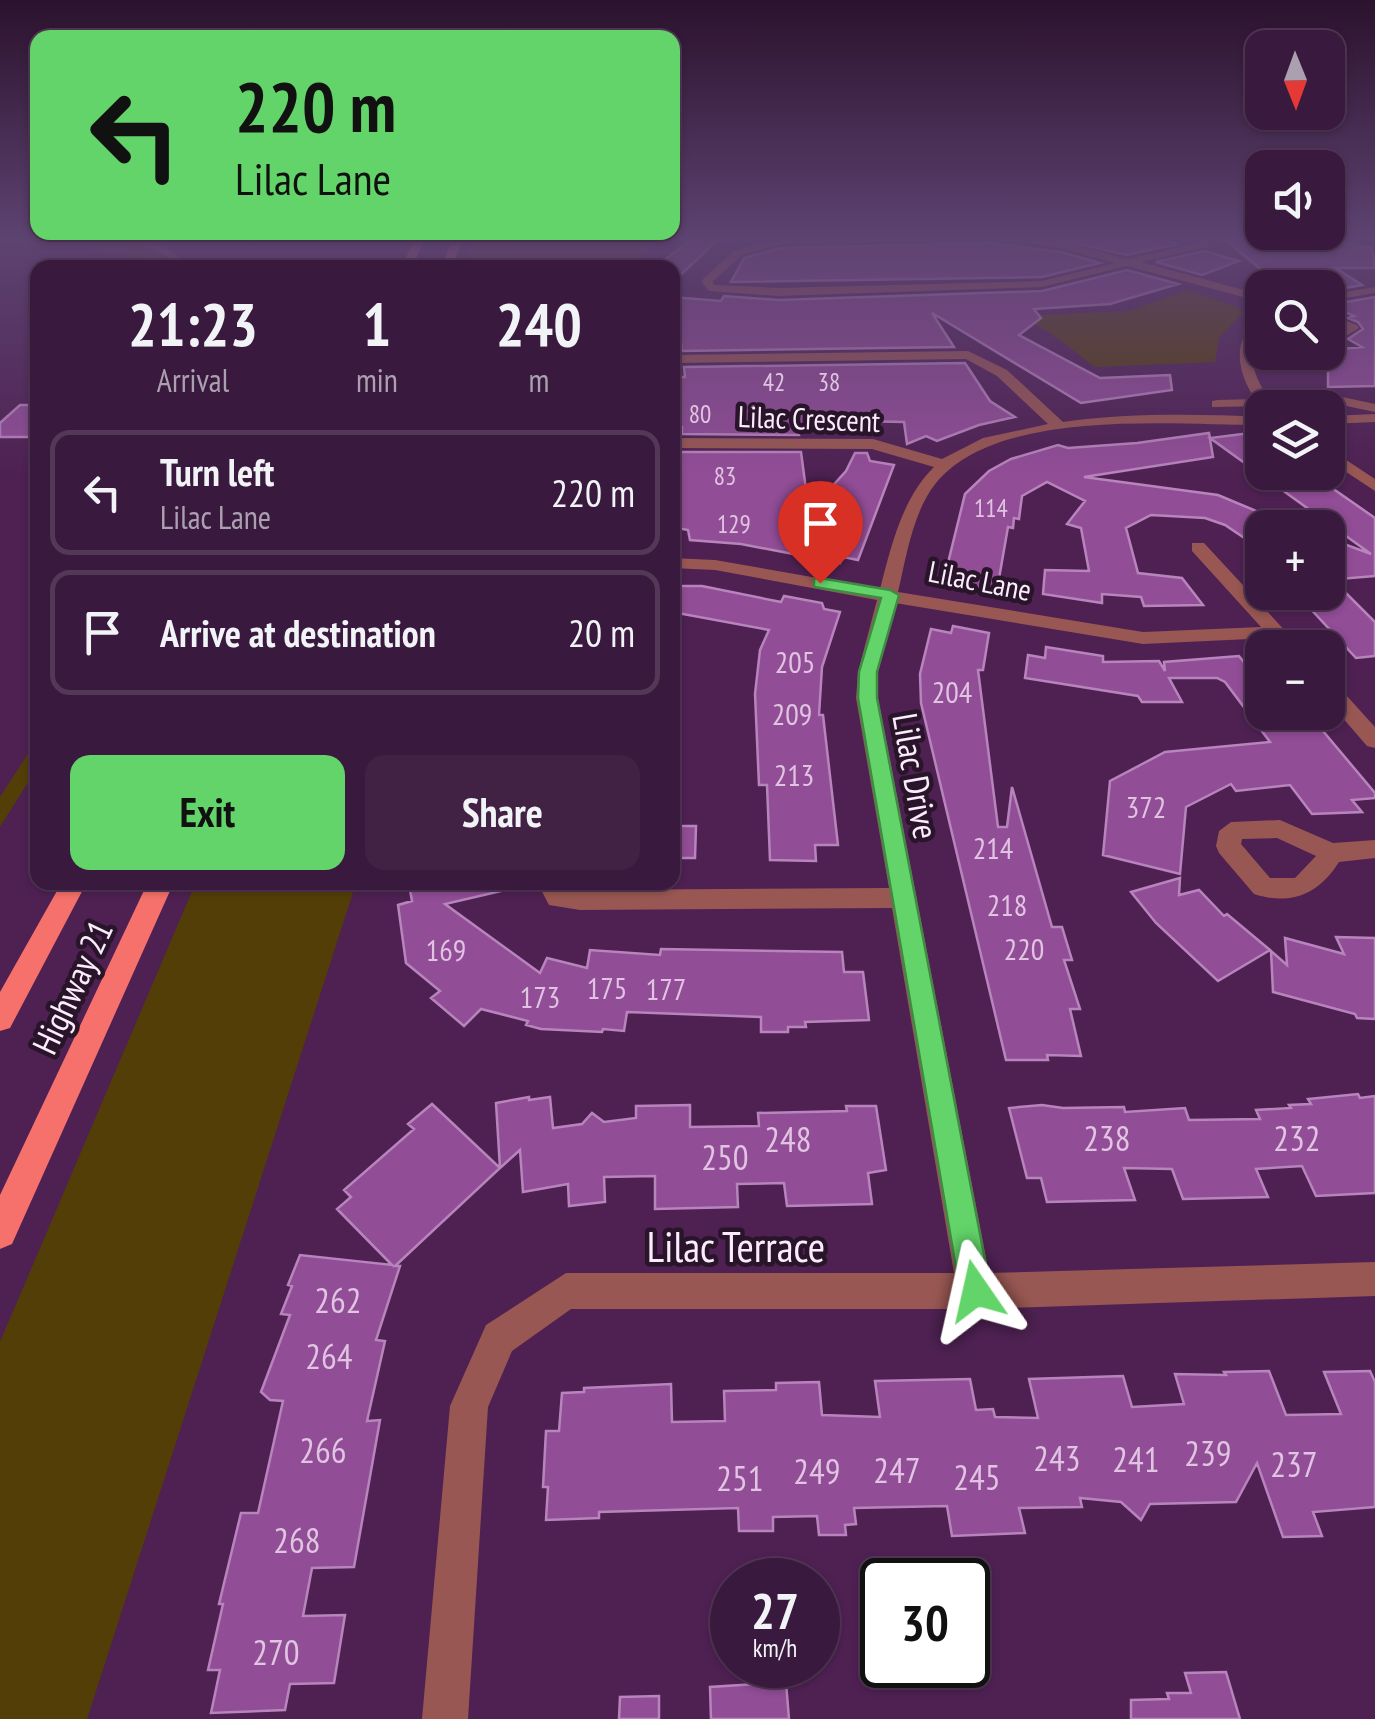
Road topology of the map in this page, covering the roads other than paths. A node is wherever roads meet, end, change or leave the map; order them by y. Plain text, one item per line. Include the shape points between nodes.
1 (680, 359) edge
2 (1345, 402) edge
3 (1245, 405) edge
4 (1375, 408) edge
5 (1375, 418) edge
6 (1345, 419) edge
7 (1118, 420) junction
8 (1245, 421) edge
9 (1058, 426) junction
10 (680, 443) edge
11 (941, 464) junction
12 (1345, 465) edge
13 (1375, 486) edge
14 (1198, 546) dead end
15 (680, 563) edge
16 (890, 595) junction
17 (1275, 630) edge
18 (1245, 639) edge
19 (1345, 707) edge
20 (1375, 741) edge
21 (1375, 849) edge
22 (1332, 854) dead end
23 (71, 890) edge
24 (157, 890) edge
25 (554, 890) edge
26 (902, 898) junction
27 (0, 1018) edge
28 (0, 1232) edge
29 (1375, 1278) edge
30 (976, 1291) junction
31 (445, 1719) edge

1 - 9 street, Lilac Crescent via 968,354 1002,373
2 - 4 street
3 - 7 street via 1182,406
5 - 6 street
7 - 8 street
7 - 9 street
9 - 11 street via 1014,435
10 - 11 street, Lilac Crescent via 873,444
11 - 16 street, Lilac Drive via 914,507
12 - 13 street
14 - 17 street, Lilac Lane
15 - 16 street, Lilac Lane
16 - 18 street, Lilac Lane via 1047,626 1143,638
16 - 26 street, Lilac Drive via 867,698
19 - 20 street
21 - 22 street
23 - 27 main road, Highway 21
24 - 28 main road, Highway 21
25 - 26 street via 558,898 580,900
26 - 30 street, Lilac Drive
29 - 30 street, Lilac Terrace
30 - 31 street, Lilac Terrace via 566,1291 499,1338 470,1406

